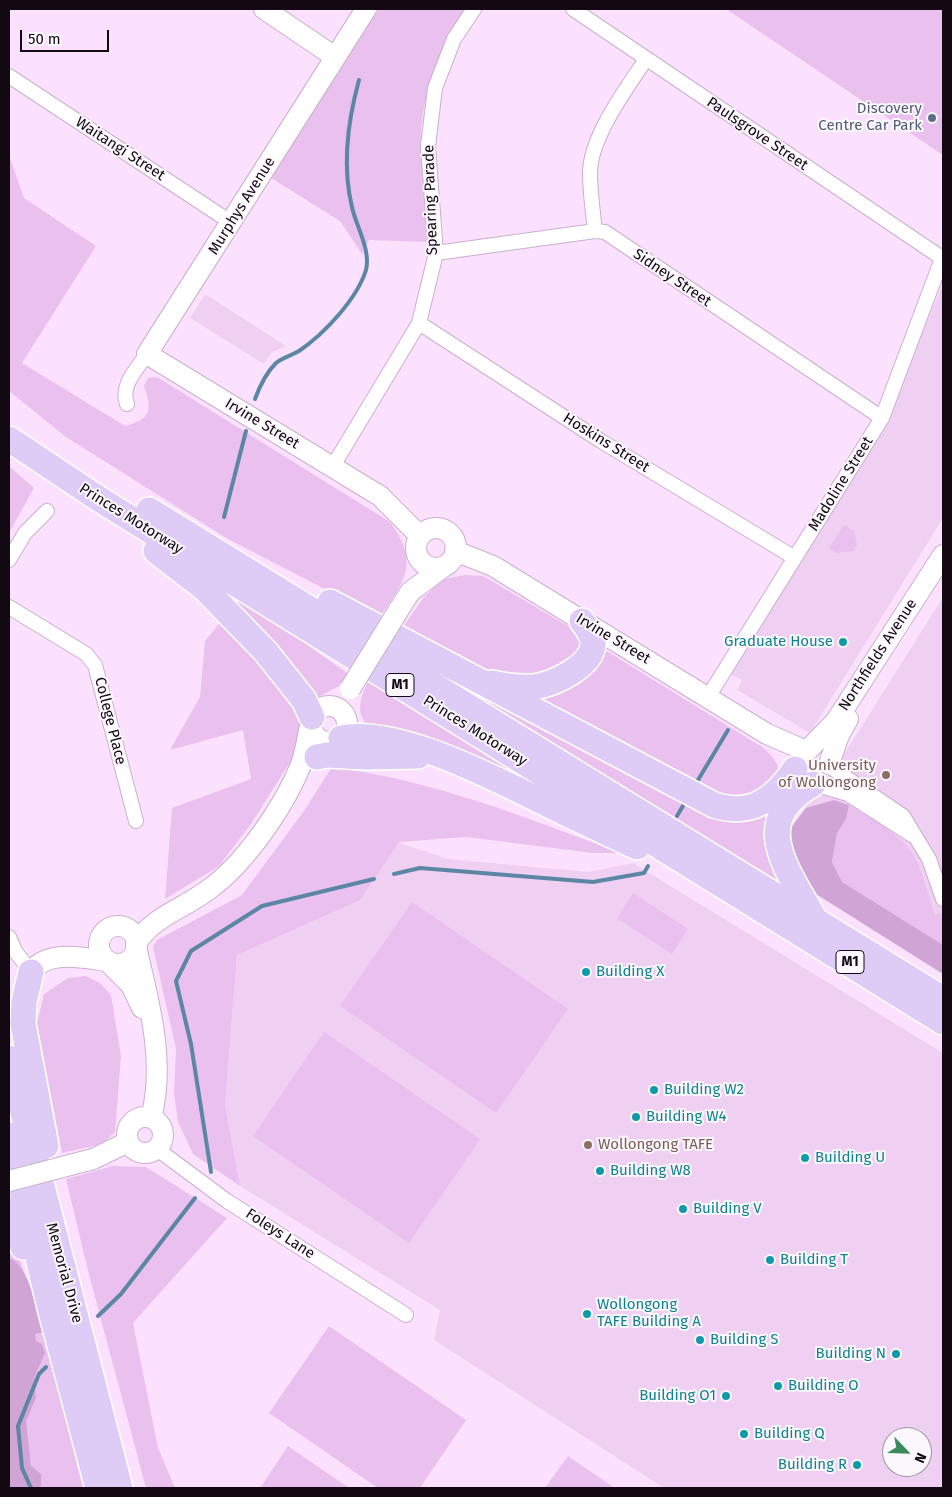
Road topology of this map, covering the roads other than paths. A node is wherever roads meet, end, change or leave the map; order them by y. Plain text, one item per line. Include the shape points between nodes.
1 (264, 9) edge
2 (366, 9) edge
3 (474, 9) edge
4 (572, 9) edge
5 (336, 57) junction
6 (646, 59) junction
7 (9, 76) edge
8 (232, 222) junction
9 (595, 231) junction
10 (436, 252) junction
11 (943, 257) edge
12 (419, 323) junction
13 (147, 354) junction
14 (127, 404) dead end
15 (882, 418) junction
16 (9, 421) edge
17 (9, 439) edge
18 (44, 465) junction
19 (333, 466) junction
20 (47, 510) dead end
21 (418, 545) junction
22 (943, 555) edge
23 (450, 558) junction
24 (795, 558) junction
25 (9, 560) edge
26 (237, 563) junction
27 (943, 570) edge
28 (402, 604) junction
29 (9, 607) edge
30 (582, 621) junction
31 (473, 679) junction
32 (350, 689) junction
33 (708, 697) junction
34 (315, 715) junction
35 (341, 733) junction
36 (317, 757) junction
37 (811, 767) junction
38 (467, 768) junction
39 (287, 791) junction
40 (136, 821) dead end
41 (917, 838) junction
42 (943, 899) edge
43 (756, 904) junction
44 (165, 915) junction
45 (814, 918) junction
46 (109, 929) junction
47 (9, 937) edge
48 (136, 946) junction
49 (61, 957) junction
50 (108, 961) junction
51 (31, 972) junction
52 (943, 1000) edge
53 (943, 1022) edge
54 (154, 1040) junction
55 (9, 1058) edge
56 (151, 1118) junction
57 (9, 1135) edge
58 (128, 1142) junction
59 (157, 1149) junction
60 (9, 1181) edge
61 (9, 1210) edge
62 (62, 1309) junction
63 (406, 1315) dead end
64 (98, 1488) edge
65 (120, 1488) edge

1 - 5 main road
2 - 5 main road, Murphys Avenue
3 - 10 street, Spearing Parade via 454,39 435,88 428,146
4 - 6 street, Paulsgrove Street
5 - 8 main road, Murphys Avenue
6 - 9 street via 597,144 590,171
6 - 11 street, Paulsgrove Street
7 - 8 street, Waitangi Street
8 - 13 main road, Murphys Avenue
9 - 10 street
9 - 15 street, Sidney Street via 604,232
10 - 12 street, Spearing Parade
11 - 15 street, Madoline Street
12 - 19 street, Spearing Parade
12 - 24 street, Hoskins Street via 601,441
13 - 14 street, Murphys Avenue via 126,385
13 - 19 main road, Irvine Street
15 - 24 street, Madoline Street
16 - 26 highway, Princes Motorway / M1
17 - 18 highway, Princes Motorway / M1
18 - 34 highway via 204,588 266,652
18 - 43 highway, Princes Motorway / M1
19 - 21 main road, Irvine Street via 380,496
20 - 25 street via 25,533
21 - 23 main road via 420,559 429,566
21 - 23 main road via 435,528 446,531 454,540
21 - 28 main road via 415,574
22 - 37 main road, Northfields Avenue via 836,721
23 - 28 main road via 417,586
23 - 30 main road, Irvine Street via 493,566
24 - 33 street, Madoline Street
26 - 31 highway via 292,582
26 - 45 highway, Princes Motorway / M1
27 - 37 main road, Northfields Avenue via 843,728
28 - 32 main road, bridge
29 - 40 street, College Place via 86,654 96,665
30 - 31 highway via 593,641 591,653 562,677 527,687
30 - 33 main road, Irvine Street
31 - 37 highway via 703,801 725,808 746,809 763,804
32 - 34 main road
32 - 35 main road
33 - 37 main road, Irvine Street via 767,734
34 - 35 main road via 329,705 338,708
34 - 35 main road via 311,728 320,740 330,743
34 - 39 main road via 302,762
35 - 36 main road
35 - 38 highway via 373,736 420,748
36 - 38 highway via 327,754 413,756
36 - 39 main road
37 - 41 street
37 - 41 street via 894,808
37 - 45 highway via 797,794 784,808 776,837 781,856
38 - 43 highway via 629,843 706,885
39 - 44 main road via 234,868 211,889
41 - 42 street via 930,859
43 - 53 highway, Princes Motorway / M1
44 - 46 main road
44 - 48 main road via 149,927
45 - 52 highway, Princes Motorway / M1
46 - 48 main road via 122,927 128,930
46 - 49 main road via 83,948
46 - 50 main road via 102,935 99,945 101,955
47 - 51 street
48 - 50 main road via 128,961 118,964
48 - 54 main road
49 - 50 main road
49 - 51 main road via 40,963
50 - 54 main road via 135,991
51 - 62 highway via 24,1002 24,1024 28,1058 37,1091
54 - 56 main road via 157,1069
55 - 62 highway, Memorial Drive
56 - 58 main road via 139,1118 130,1126
56 - 59 main road via 162,1129 163,1140
57 - 62 highway, Memorial Drive
58 - 59 main road via 141,1153
58 - 60 main road, bridge via 93,1159
59 - 63 street, Foleys Lane via 227,1201
61 - 62 highway
62 - 64 highway, Memorial Drive
62 - 65 highway, Memorial Drive

